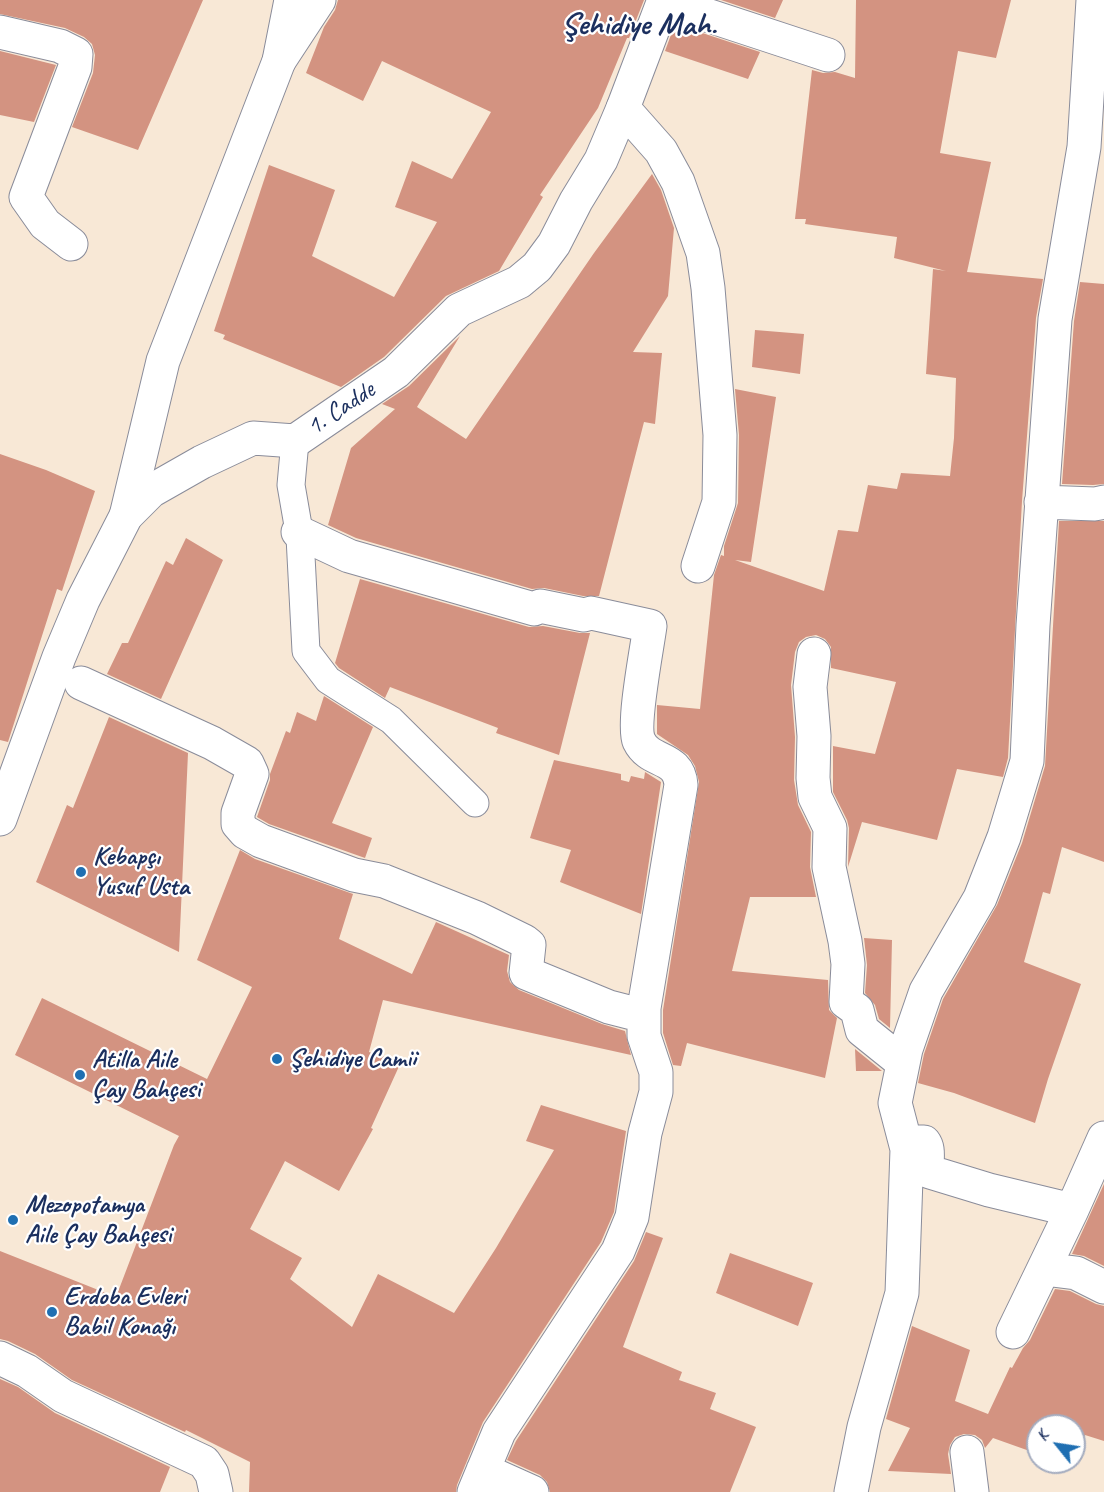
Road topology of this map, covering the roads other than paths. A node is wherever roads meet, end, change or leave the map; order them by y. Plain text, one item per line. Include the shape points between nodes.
1 (291, 0) edge
2 (319, 0) edge
3 (1093, 0) edge
4 (664, 1) edge
5 (0, 32) edge
6 (828, 55) dead end
7 (279, 61) junction
8 (623, 108) junction
9 (1092, 177) edge
10 (71, 244) dead end
11 (295, 441) junction
12 (1041, 502) junction
13 (1104, 502) edge
14 (126, 516) junction
15 (298, 532) junction
16 (698, 566) dead end
17 (814, 654) dead end
18 (81, 683) dead end
19 (475, 803) dead end
20 (0, 819) edge
21 (644, 1016) junction
22 (903, 1063) junction
23 (1104, 1138) edge
24 (905, 1142) junction
25 (1072, 1210) junction
26 (1044, 1269) junction
27 (1104, 1287) edge
28 (1013, 1332) dead end
29 (0, 1358) edge
30 (967, 1452) dead end
31 (479, 1481) edge
32 (216, 1492) edge
33 (532, 1492) edge
34 (851, 1492) edge
35 (972, 1492) edge

1 - 7 street
2 - 7 street
3 - 9 street via 1084,147
4 - 6 street
4 - 8 street, 1. Cadde
5 - 10 street via 60,46 76,54 26,197 45,224
7 - 14 street via 163,361
8 - 11 street, 1. Cadde via 601,160 537,267 519,282 459,310 396,372
8 - 16 street via 661,151 678,182 703,253 720,435 719,502
9 - 12 street via 1055,319
11 - 14 street, 1. Cadde via 253,438 151,490
11 - 15 lane via 291,485
12 - 13 street
12 - 22 street via 1028,761 980,898 926,991
14 - 20 street, 1. Cadde via 59,657
15 - 19 lane via 306,651 328,680 391,720
15 - 21 street via 349,556 534,609 540,606 591,613 650,626 636,724 639,740 648,753 680,773 681,785
17 - 22 street via 810,687 813,778 815,797 830,828 829,867 848,964 846,1002 857,1010 862,1030
18 - 21 street via 247,763 252,774 238,813 238,824 245,832 282,849 354,875 384,881 477,918 528,945 526,973 609,1007
21 - 31 street via 644,1036 656,1072 656,1092 645,1133 632,1217 618,1251 499,1431
22 - 24 street via 895,1103
23 - 25 street
24 - 25 street via 924,1142 930,1172
24 - 34 street via 902,1293 864,1427
25 - 26 street
26 - 27 street via 1076,1273
26 - 28 street
29 - 32 street via 63,1396 204,1462
30 - 35 street
31 - 33 street

